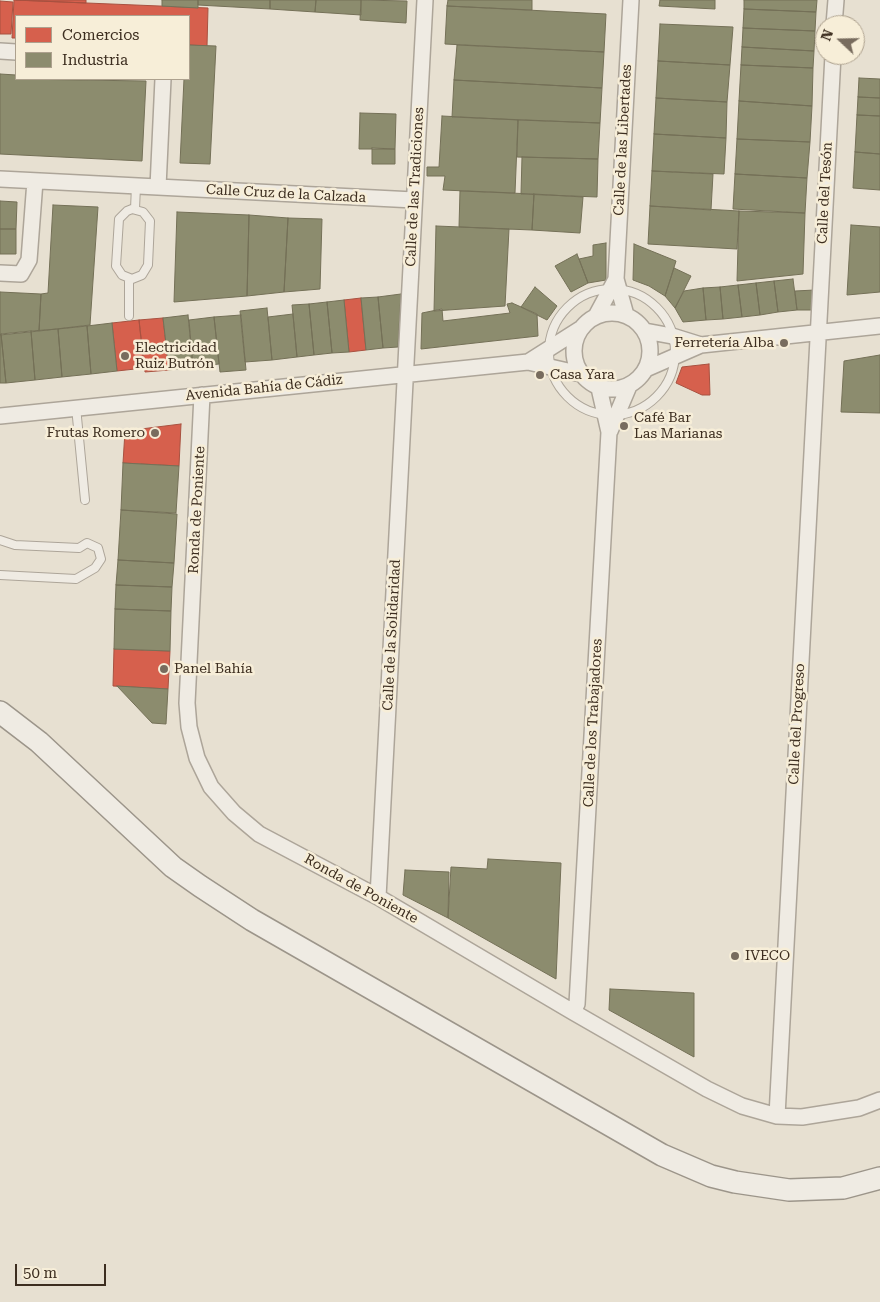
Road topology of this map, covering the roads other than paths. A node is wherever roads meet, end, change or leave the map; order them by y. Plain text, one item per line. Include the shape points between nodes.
1 (425, 0) edge
2 (631, 0) edge
3 (836, 0) edge
4 (835, 15) edge
5 (0, 51) edge
6 (15, 52) edge
7 (832, 65) edge
8 (162, 80) edge
9 (0, 179) edge
10 (34, 181) junction
11 (136, 186) junction
12 (158, 188) junction
13 (414, 200) junction
14 (135, 210) junction
15 (0, 273) edge
16 (129, 278) junction
17 (615, 286) junction
18 (626, 315) junction
19 (129, 316) dead end
20 (596, 316) junction
21 (880, 326) edge
22 (580, 329) junction
23 (645, 331) junction
24 (818, 332) junction
25 (672, 336) junction
26 (701, 345) junction
27 (549, 350) junction
28 (674, 358) junction
29 (528, 362) junction
30 (551, 368) junction
31 (646, 369) junction
32 (405, 374) junction
33 (581, 374) junction
34 (629, 386) junction
35 (599, 388) junction
36 (202, 395) junction
37 (76, 407) junction
38 (611, 414) junction
39 (0, 416) edge
40 (85, 500) dead end
41 (0, 540) edge
42 (0, 575) edge
43 (0, 712) edge
44 (378, 897) junction
45 (573, 1012) junction
46 (880, 1100) edge
47 (777, 1116) junction
48 (880, 1178) edge

1 - 13 street, Calle de las Tradiciones
2 - 17 street, Calle de las Libertades
3 - 4 street
5 - 6 street
7 - 24 street, Calle del Tesón
8 - 12 street
9 - 10 street, Calle Cruz de la Calzada
10 - 11 street, Calle Cruz de la Calzada
10 - 15 street via 29,260 21,274
11 - 12 street, Calle Cruz de la Calzada
11 - 14 lane
12 - 13 street, Calle Cruz de la Calzada
13 - 32 street, Calle de las Tradiciones
14 - 16 lane via 122,214 118,225 116,266 122,275
14 - 16 lane via 143,212 150,220 148,265 142,275
16 - 19 lane
17 - 18 street, Calle de las Libertades
17 - 20 street, Calle de las Libertades
17 - 25 lane via 653,305 665,319
17 - 27 lane via 588,294 565,310 555,325
18 - 20 street via 608,312
18 - 23 street
20 - 22 street
21 - 24 street
22 - 27 street, Avenida Bahía de Cádiz
22 - 33 street via 574,351
23 - 25 street
23 - 31 street via 650,344
24 - 26 street
24 - 47 street, Calle del Progreso
25 - 26 street
25 - 28 lane
26 - 28 street
27 - 29 street, Avenida Bahía de Cádiz
27 - 30 lane
28 - 31 street
28 - 38 lane via 669,376 652,400 635,410
29 - 30 street, Avenida Bahía de Cádiz
29 - 32 street, Avenida Bahía de Cádiz
30 - 33 street, Avenida Bahía de Cádiz
30 - 38 lane via 560,388 573,401 588,410
31 - 34 street
32 - 36 street, Avenida Bahía de Cádiz
32 - 44 street, Calle de la Solidaridad
33 - 35 street
34 - 35 street via 618,390
34 - 38 street, Calle de los Trabajadores
35 - 38 street
36 - 37 street, Avenida Bahía de Cádiz
36 - 44 street, Ronda de Poniente via 187,703 197,758 211,786 234,813 259,834
37 - 39 street, Avenida Bahía de Cádiz
37 - 40 lane
38 - 45 street, Calle de los Trabajadores via 577,1004
41 - 42 lane via 14,545 79,548 87,543 100,551 101,559 95,568 76,579
43 - 48 main road via 39,742 174,867 200,886 252,920 655,1151 711,1176 779,1189 843,1188
44 - 45 street, Ronda de Poniente
45 - 47 street, Ronda de Poniente via 706,1089 742,1106
46 - 47 street, Ronda de Poniente via 825,1115 802,1118

